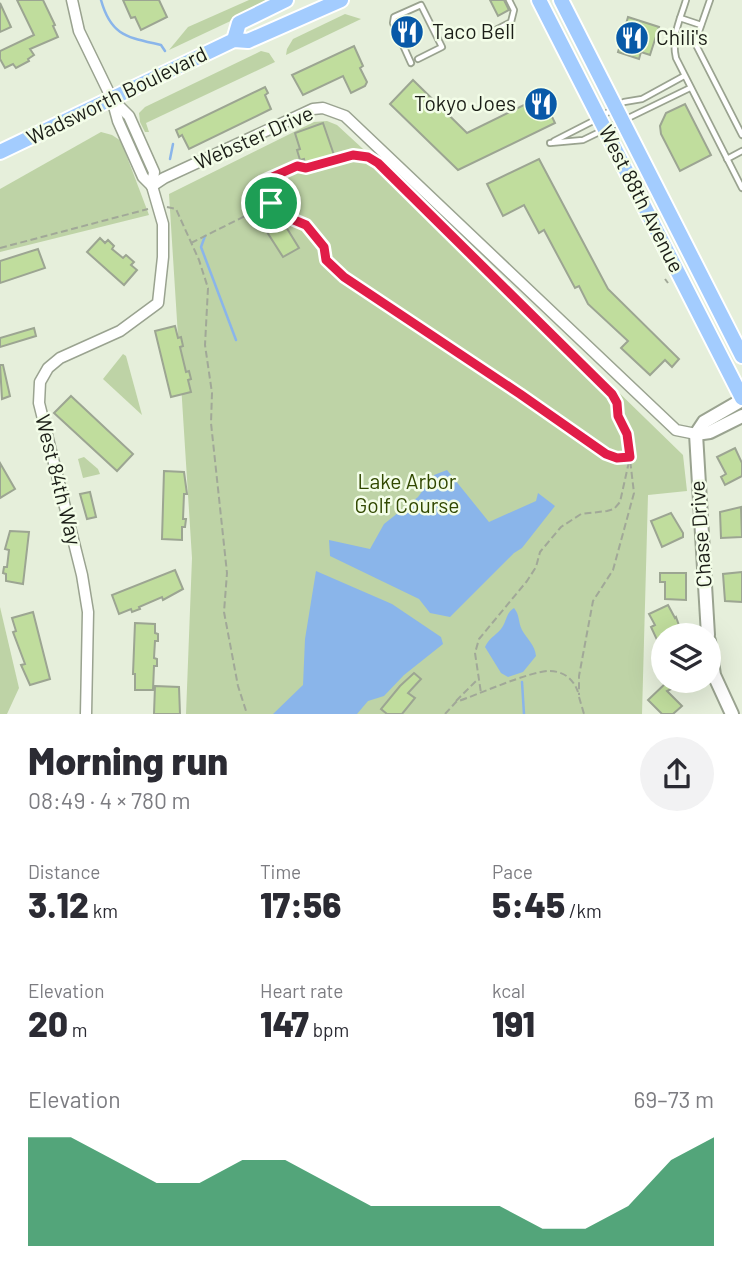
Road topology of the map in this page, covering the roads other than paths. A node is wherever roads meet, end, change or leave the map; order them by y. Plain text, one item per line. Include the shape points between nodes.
1 (72, 0) edge
2 (286, 0) edge
3 (341, 0) edge
4 (509, 0) edge
5 (539, 0) edge
6 (561, 0) edge
7 (686, 0) edge
8 (710, 0) edge
9 (680, 18) junction
10 (701, 25) junction
11 (486, 35) dead end
12 (233, 40) junction
13 (418, 59) dead end
14 (411, 63) dead end
15 (684, 76) junction
16 (690, 88) junction
17 (112, 99) junction
18 (619, 115) junction
19 (602, 123) junction
20 (742, 135) edge
21 (742, 151) edge
22 (0, 152) edge
23 (727, 159) junction
24 (152, 186) junction
25 (742, 188) edge
26 (742, 356) edge
27 (742, 399) edge
28 (742, 416) edge
29 (696, 434) junction
30 (707, 623) edge
31 (721, 690) edge
32 (86, 714) edge
33 (732, 714) edge

1 - 17 street, West 84th Way via 79,31
2 - 12 main road, Wadsworth Boulevard via 239,23
3 - 12 main road, Wadsworth Boulevard via 248,41
4 - 11 lane via 514,10 511,22
5 - 19 main road, West 88th Avenue
6 - 18 main road, West 88th Avenue
7 - 9 lane
8 - 10 lane
9 - 10 lane
9 - 15 lane via 673,47
10 - 20 lane via 695,43
12 - 17 main road, Wadsworth Boulevard
13 - 14 lane via 442,47 421,5 394,18 393,23
15 - 16 lane
15 - 18 lane via 642,99 624,102
16 - 18 lane
16 - 23 lane
17 - 22 main road, Wadsworth Boulevard
17 - 24 street, West 84th Way via 143,177
18 - 19 lane
18 - 19 lane
18 - 26 main road, West 88th Avenue
19 - 19 lane via 550,143 583,140
19 - 27 main road, West 88th Avenue
21 - 23 lane
23 - 25 lane
24 - 29 street, Webster Drive via 313,109 345,116 676,430
24 - 32 street, West 84th Way via 163,223 158,303 120,331 60,358 40,382 39,403 88,612
27 - 29 street via 704,422
28 - 29 street
29 - 30 street, Chase Drive
31 - 33 street

